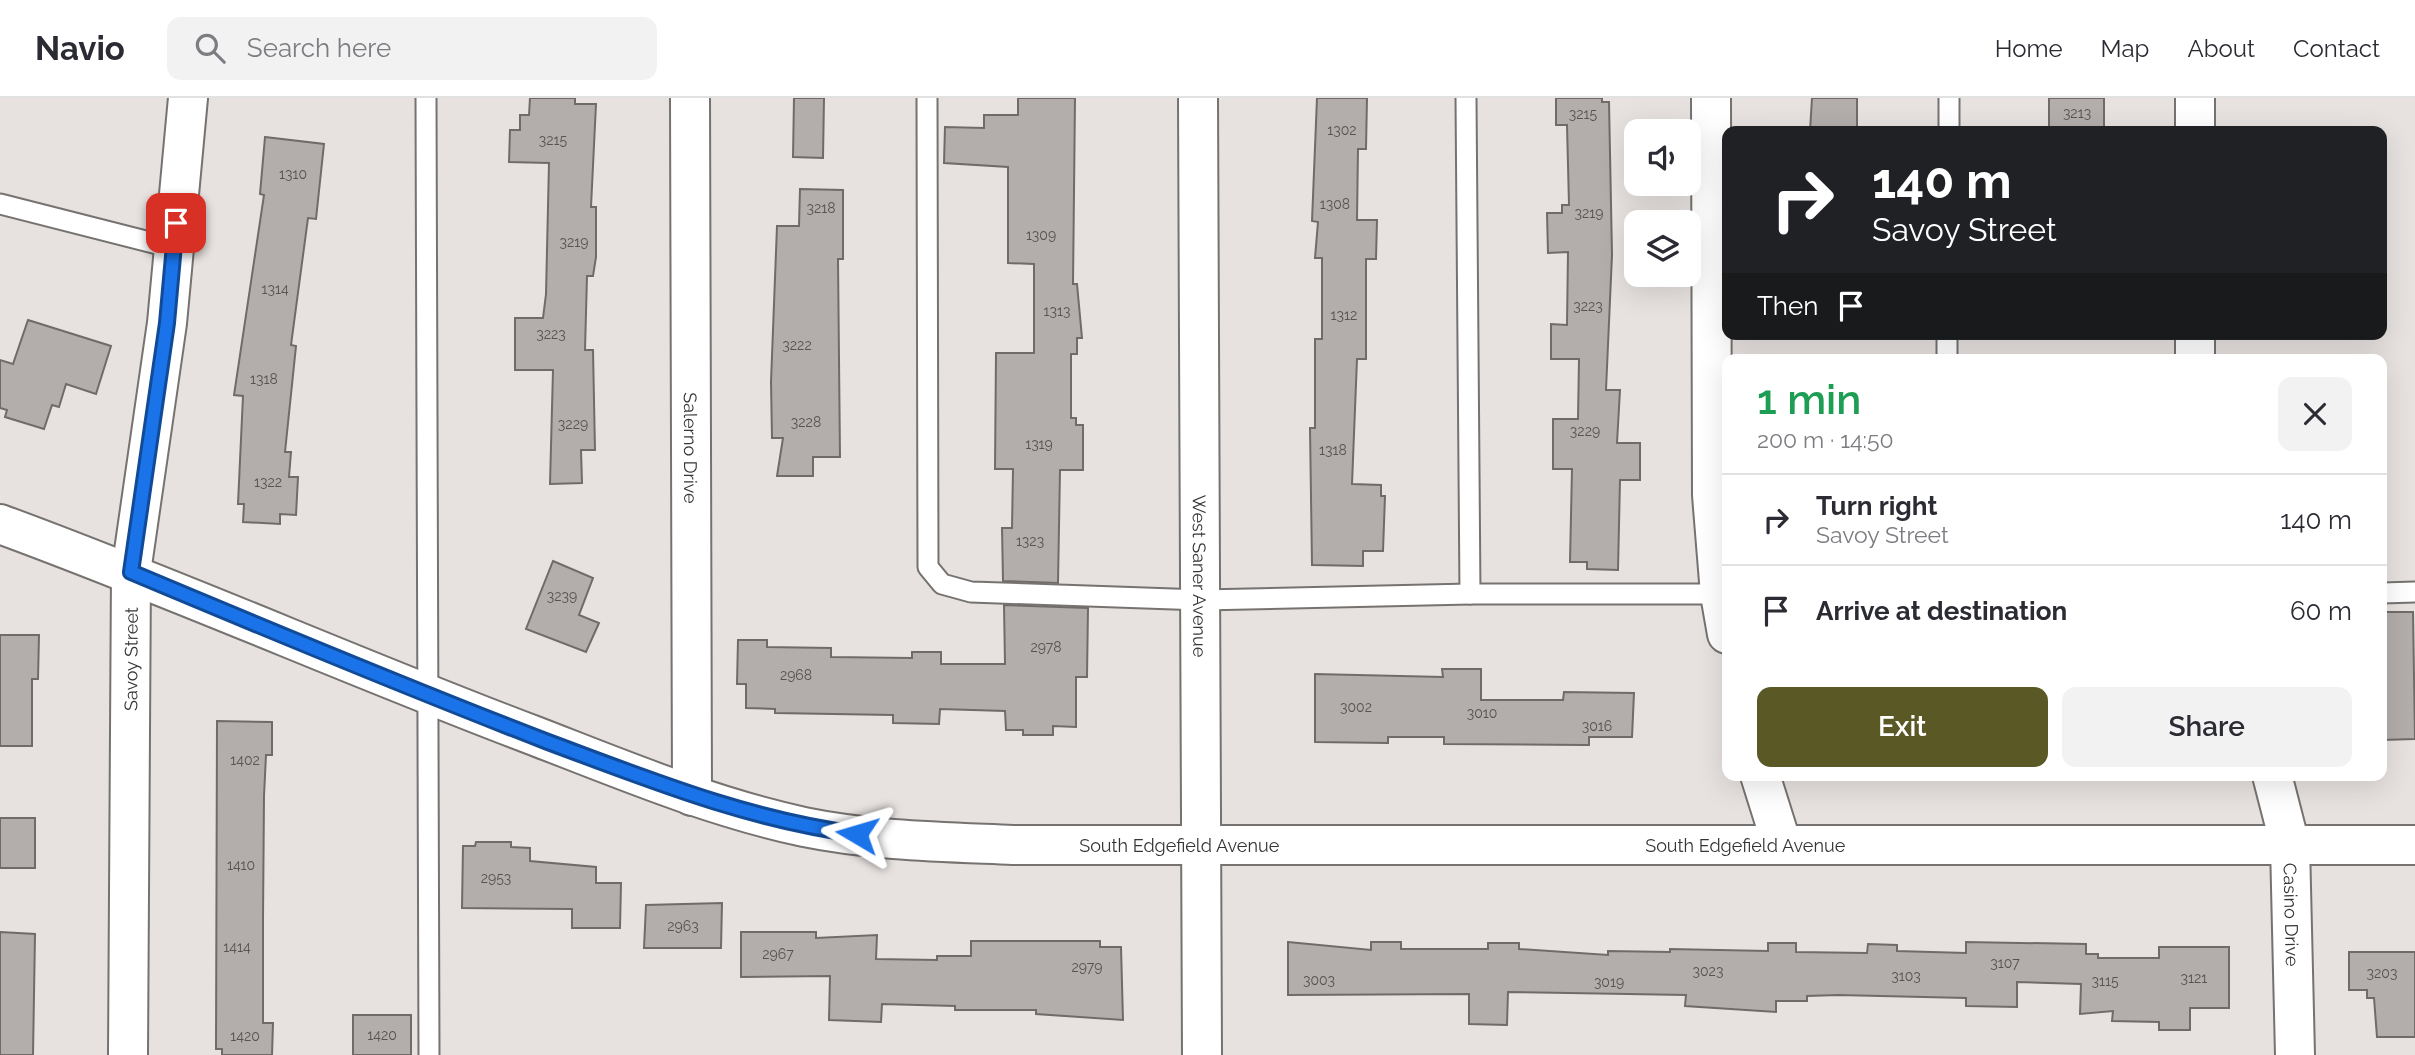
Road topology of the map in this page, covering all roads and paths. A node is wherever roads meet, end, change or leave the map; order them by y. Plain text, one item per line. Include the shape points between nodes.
1 (188, 98) edge
2 (426, 98) edge
3 (690, 98) edge
4 (927, 98) edge
5 (1198, 98) edge
6 (1465, 98) edge
7 (1711, 98) edge
8 (1949, 98) edge
9 (2196, 98) edge
10 (1949, 126) edge
11 (2195, 126) edge
12 (0, 204) edge
13 (173, 248) junction
14 (0, 524) edge
15 (131, 572) junction
16 (1722, 578) edge
17 (2415, 592) edge
18 (2387, 593) edge
19 (1471, 594) junction
20 (1722, 594) edge
21 (1202, 600) junction
22 (427, 695) junction
23 (1762, 781) edge
24 (2274, 781) edge
25 (692, 796) junction
26 (1202, 844) junction
27 (1782, 845) junction
28 (2290, 845) junction
29 (2415, 845) edge
30 (128, 1055) edge
31 (429, 1055) edge
32 (1202, 1055) edge
33 (2295, 1055) edge

1 - 13 street, Savoy Street
2 - 22 lane
3 - 25 street, Salerno Drive
4 - 21 lane via 928,567 942,584 971,592
5 - 21 street, West Saner Avenue
6 - 19 lane
7 - 16 street via 1712,495
8 - 10 lane
9 - 11 street
12 - 13 lane
13 - 15 street, Savoy Street via 167,323
14 - 15 street, South Edgefield Avenue
15 - 22 street, South Edgefield Avenue
15 - 30 street, Savoy Street
17 - 18 lane
19 - 20 lane
19 - 21 lane
21 - 26 street, West Saner Avenue
22 - 25 street, South Edgefield Avenue
22 - 31 lane
23 - 27 street
24 - 28 street, Casino Drive
25 - 26 street, South Edgefield Avenue via 805,827 909,840 1013,845
26 - 27 street, South Edgefield Avenue
26 - 32 street, West Saner Avenue
27 - 28 street, South Edgefield Avenue
28 - 29 street, South Edgefield Avenue
28 - 33 street, Casino Drive

